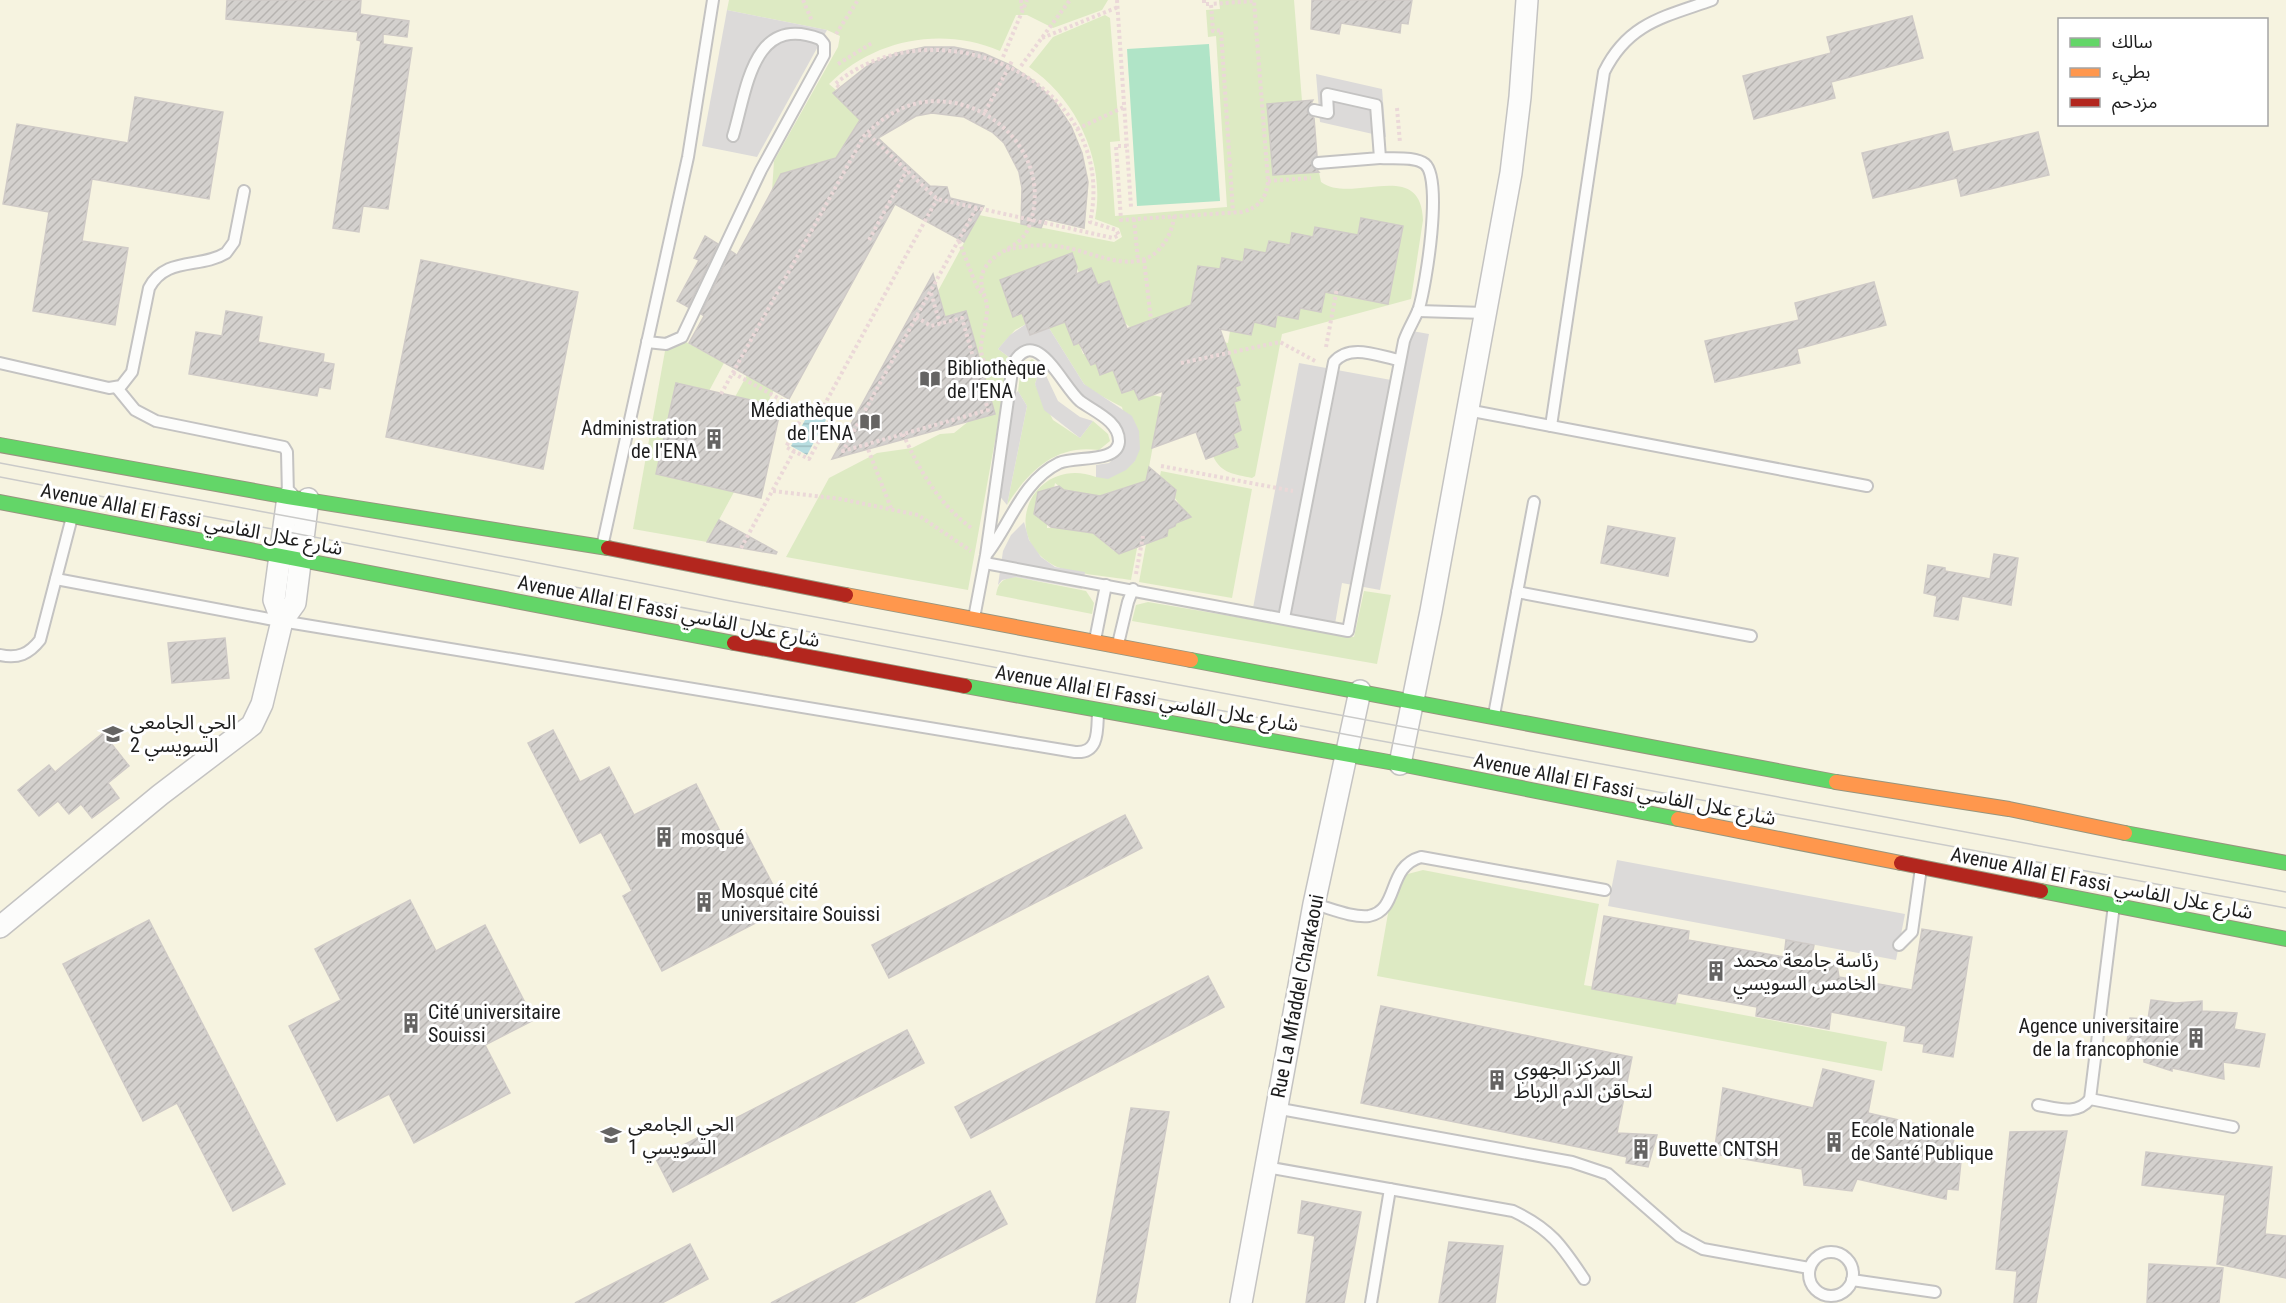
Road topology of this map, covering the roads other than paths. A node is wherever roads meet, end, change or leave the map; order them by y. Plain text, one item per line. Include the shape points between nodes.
1 (713, 0) edge
2 (1527, 0) edge
3 (1712, 0) edge
4 (1314, 110) dead end
5 (733, 136) dead end
6 (1380, 158) junction
7 (1320, 163) road end
8 (244, 190) dead end
9 (1418, 311) junction
10 (1485, 313) junction
11 (647, 342) junction
12 (1400, 360) junction
13 (0, 363) edge
14 (117, 387) junction
15 (1467, 410) junction
16 (1551, 426) junction
17 (0, 445) edge
18 (1867, 486) dead end
19 (298, 498) junction
20 (0, 502) edge
21 (1534, 502) dead end
22 (72, 516) junction
23 (602, 547) junction
24 (279, 554) junction
25 (300, 558) junction
26 (985, 559) junction
27 (56, 579) junction
28 (1106, 585) junction
29 (1133, 589) junction
30 (1517, 592) junction
31 (1284, 618) junction
32 (282, 621) junction
33 (974, 621) junction
34 (1751, 636) dead end
35 (1094, 643) junction
36 (1118, 647) junction
37 (0, 655) edge
38 (1360, 691) junction
39 (1413, 702) junction
40 (1098, 708) junction
41 (1493, 718) junction
42 (1345, 754) junction
43 (1400, 764) junction
44 (2286, 863) edge
45 (1921, 868) junction
46 (1605, 890) dead end
47 (1314, 904) junction
48 (2115, 905) junction
49 (0, 927) edge
50 (2286, 939) edge
51 (1899, 945) dead end
52 (2090, 1099) junction
53 (2038, 1105) dead end
54 (1275, 1108) junction
55 (2233, 1127) dead end
56 (1266, 1167) junction
57 (1390, 1189) junction
58 (1809, 1268) junction
59 (1584, 1280) dead end
60 (1852, 1280) junction
61 (1935, 1292) dead end
62 (1241, 1303) edge
63 (1371, 1303) edge

1 - 11 lane via 688,157
2 - 10 street via 1511,173
3 - 16 lane via 1632,33 1604,72
4 - 6 lane via 1328,113 1327,94 1376,105
5 - 11 lane via 758,57 766,44 779,36 795,34 820,39 825,50 761,170 682,337 666,344
6 - 7 lane
6 - 9 lane via 1423,162 1432,175 1432,218
8 - 14 lane via 234,242 226,253 168,267 154,279 131,376
9 - 10 lane
9 - 12 lane via 1410,321
10 - 15 street
11 - 23 lane
12 - 31 lane via 1354,351 1339,356 1327,368
12 - 31 lane via 1348,631
13 - 14 lane
14 - 19 lane via 135,410 156,421 284,447
15 - 16 lane
15 - 39 street
16 - 18 lane
17 - 19 street, Avenue Allal El Fassi شارع علال الفاسي
19 - 23 street, Avenue Allal El Fassi شارع علال الفاسي
19 - 24 street
19 - 25 street
20 - 22 street, Avenue Allal El Fassi شارع علال الفاسي
21 - 30 lane
22 - 24 street, Avenue Allal El Fassi شارع علال الفاسي
22 - 27 lane
23 - 33 street, Avenue Allal El Fassi شارع علال الفاسي
24 - 25 street, Avenue Allal El Fassi شارع علال الفاسي
24 - 32 street via 274,600
25 - 32 street via 296,603
25 - 40 street, Avenue Allal El Fassi شارع علال الفاسي via 839,664
26 - 26 lane via 1016,358 1031,350 1041,352 1073,395 1107,419 1119,442 1116,449 1101,459 1074,458 1040,476
26 - 28 lane
26 - 33 lane
27 - 32 lane
27 - 37 lane via 40,640 34,648 15,657
28 - 29 lane
28 - 35 lane
29 - 31 lane
29 - 36 lane
30 - 34 lane
30 - 41 lane
32 - 40 lane via 1081,752 1096,740
32 - 49 street via 262,704 252,725
33 - 35 street, Avenue Allal El Fassi شارع علال الفاسي
35 - 36 street, Avenue Allal El Fassi شارع علال الفاسي
36 - 38 street, Avenue Allal El Fassi شارع علال الفاسي
38 - 39 street, Avenue Allal El Fassi شارع علال الفاسي
38 - 42 street, Rue La Mfaddel Charkaoui
39 - 41 street, Avenue Allal El Fassi شارع علال الفاسي
39 - 43 street
40 - 42 street, Avenue Allal El Fassi شارع علال الفاسي
41 - 44 street, Avenue Allal El Fassi شارع علال الفاسي via 1803,777 2009,809
42 - 43 street, Avenue Allal El Fassi شارع علال الفاسي
42 - 47 street, Rue La Mfaddel Charkaoui
43 - 45 street, Avenue Allal El Fassi شارع علال الفاسي
45 - 48 street, Avenue Allal El Fassi شارع علال الفاسي
45 - 51 lane via 1912,932
46 - 47 lane via 1421,857 1403,865 1389,899 1377,913 1359,915
47 - 54 street, Rue La Mfaddel Charkaoui
48 - 50 street, Avenue Allal El Fassi شارع علال الفاسي
48 - 52 lane
52 - 53 lane via 2072,1111
52 - 55 lane
54 - 56 street, Rue La Mfaddel Charkaoui
54 - 58 lane via 1572,1162 1608,1174 1679,1236 1703,1249
56 - 57 lane
56 - 62 street, Rue La Mfaddel Charkaoui
57 - 59 lane via 1513,1211 1559,1241
57 - 63 lane
58 - 60 lane via 1811,1285 1825,1295 1842,1294
58 - 60 lane via 1814,1257 1825,1251 1837,1251 1853,1268
60 - 61 lane

